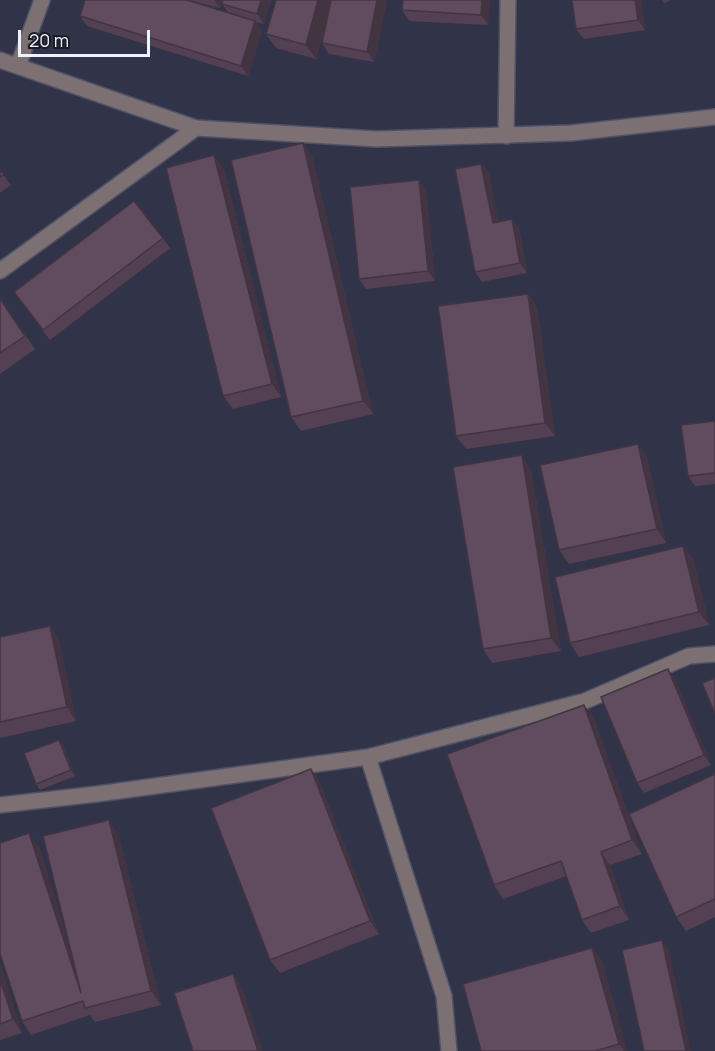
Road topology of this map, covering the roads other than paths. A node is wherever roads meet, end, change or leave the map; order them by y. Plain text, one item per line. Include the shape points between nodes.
1 (42, 0) edge
2 (508, 0) edge
3 (0, 60) edge
4 (18, 66) junction
5 (715, 117) edge
6 (196, 128) junction
7 (506, 136) junction
8 (0, 271) edge
9 (715, 654) edge
10 (368, 757) junction
11 (0, 805) edge
12 (449, 1051) edge

1 - 4 street
2 - 7 street
3 - 4 street
4 - 6 street
5 - 7 street via 571,134
6 - 7 street via 377,140
6 - 8 street
9 - 10 street via 689,656 585,701
10 - 11 street
10 - 12 street via 444,996

